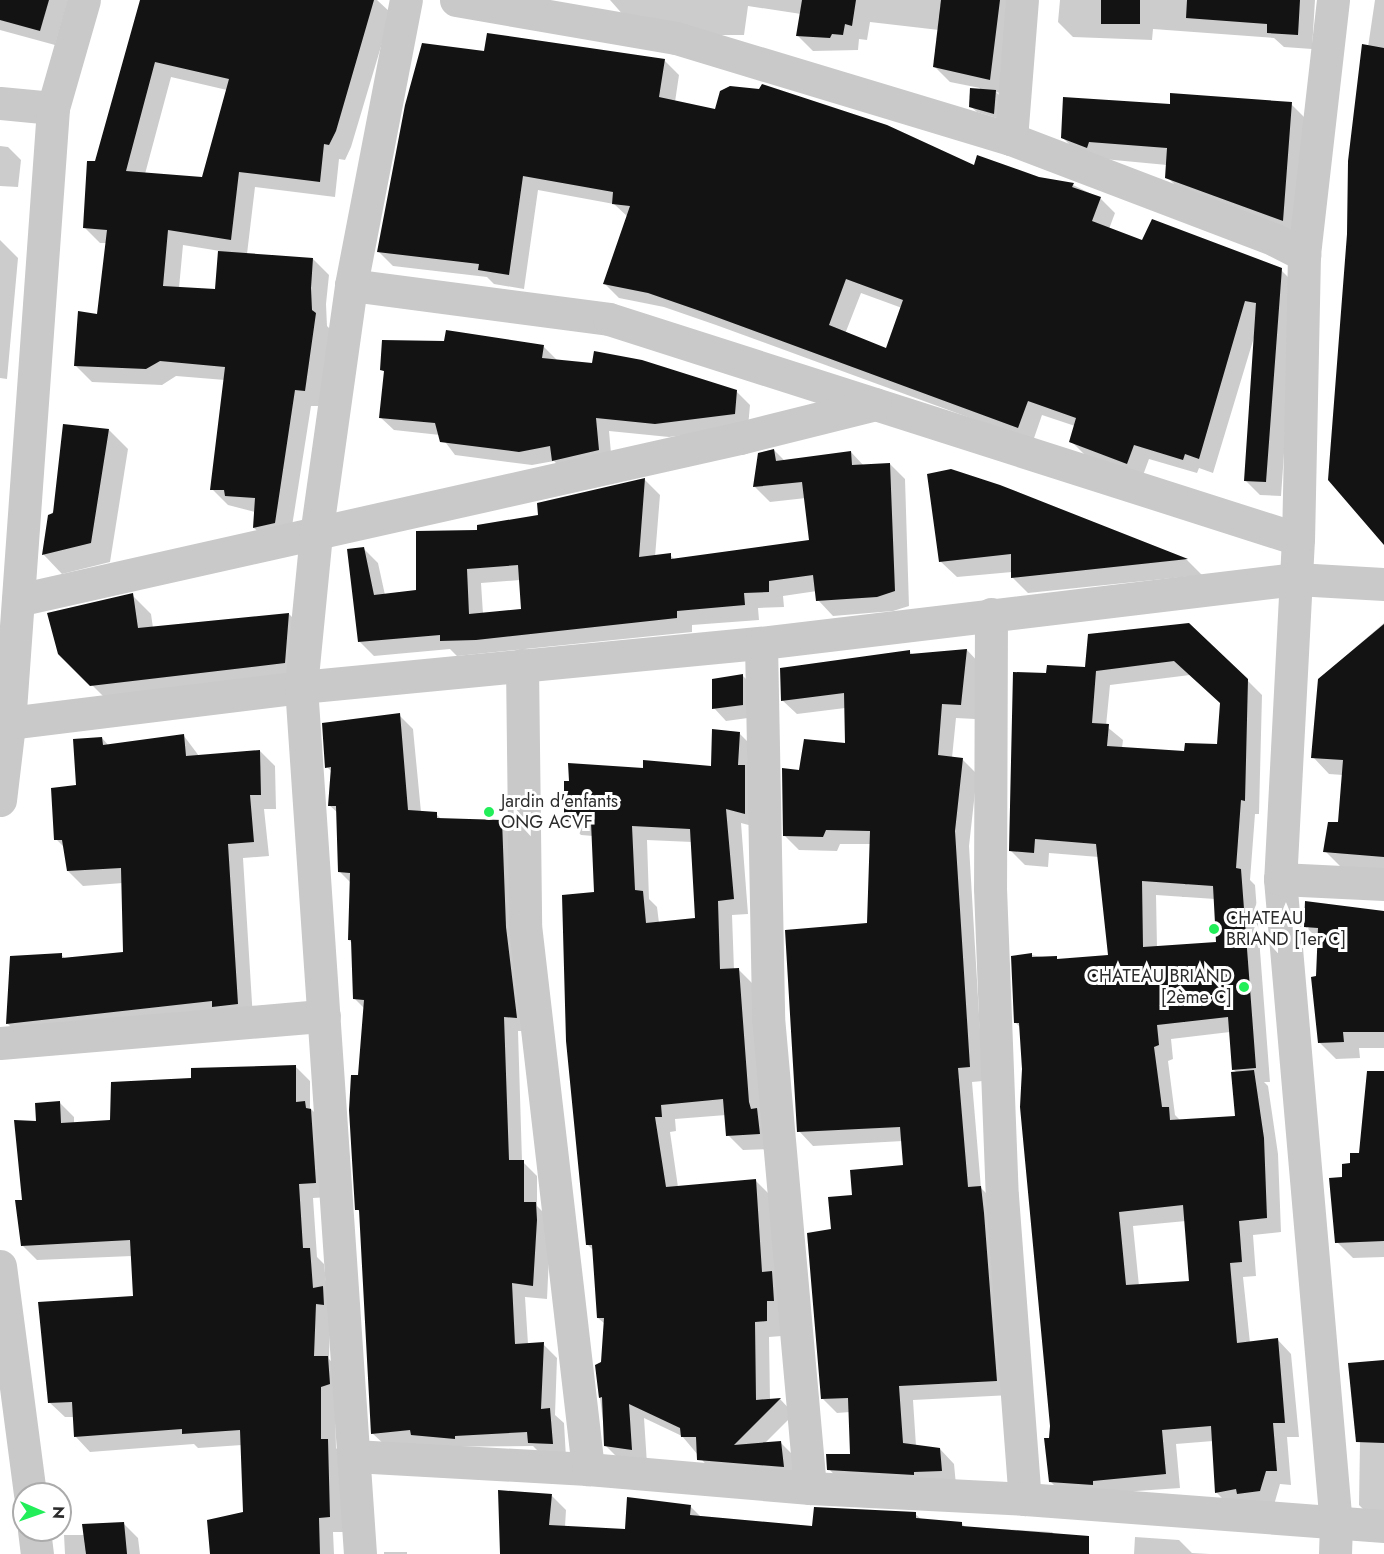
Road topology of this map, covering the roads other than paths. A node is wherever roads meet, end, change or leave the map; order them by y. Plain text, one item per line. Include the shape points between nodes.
1 (84, 0) edge
2 (406, 0) edge
3 (456, 0) edge
4 (1022, 0) edge
5 (1333, 0) edge
6 (0, 103) edge
7 (53, 108) junction
8 (1011, 139) junction
9 (1304, 255) junction
10 (351, 285) junction
11 (875, 404) junction
12 (316, 535) junction
13 (1298, 539) junction
14 (1296, 579) junction
15 (1384, 584) edge
16 (18, 600) junction
17 (991, 614) junction
18 (761, 643) junction
19 (522, 665) junction
20 (301, 687) junction
21 (4, 724) edge
22 (0, 800) edge
23 (1280, 879) junction
24 (1384, 884) edge
25 (324, 1016) junction
26 (0, 1043) edge
27 (0, 1266) edge
28 (354, 1456) junction
29 (588, 1469) junction
30 (28, 1482) edge
31 (810, 1488) junction
32 (1025, 1499) junction
33 (1384, 1526) edge
34 (1335, 1540) edge
35 (360, 1554) edge

1 - 7 street
2 - 10 street
3 - 8 street via 676,38
4 - 8 street
5 - 9 street
6 - 7 street
7 - 16 street
8 - 9 street via 1275,240
9 - 13 street
10 - 11 street via 609,319
10 - 12 street
11 - 12 street
11 - 13 street
12 - 16 street
12 - 20 street
13 - 14 street
14 - 15 street
14 - 17 street
14 - 23 street
16 - 21 street
17 - 18 street
17 - 32 street via 993,983 1002,1196
18 - 19 street
18 - 31 street via 768,1017
19 - 20 street
19 - 29 street via 525,925
20 - 21 street
20 - 25 street
21 - 22 street
23 - 24 street
23 - 34 street
25 - 26 street
25 - 28 street
27 - 30 street
28 - 29 street
28 - 35 street
29 - 31 street
31 - 32 street
32 - 34 street
33 - 34 street

